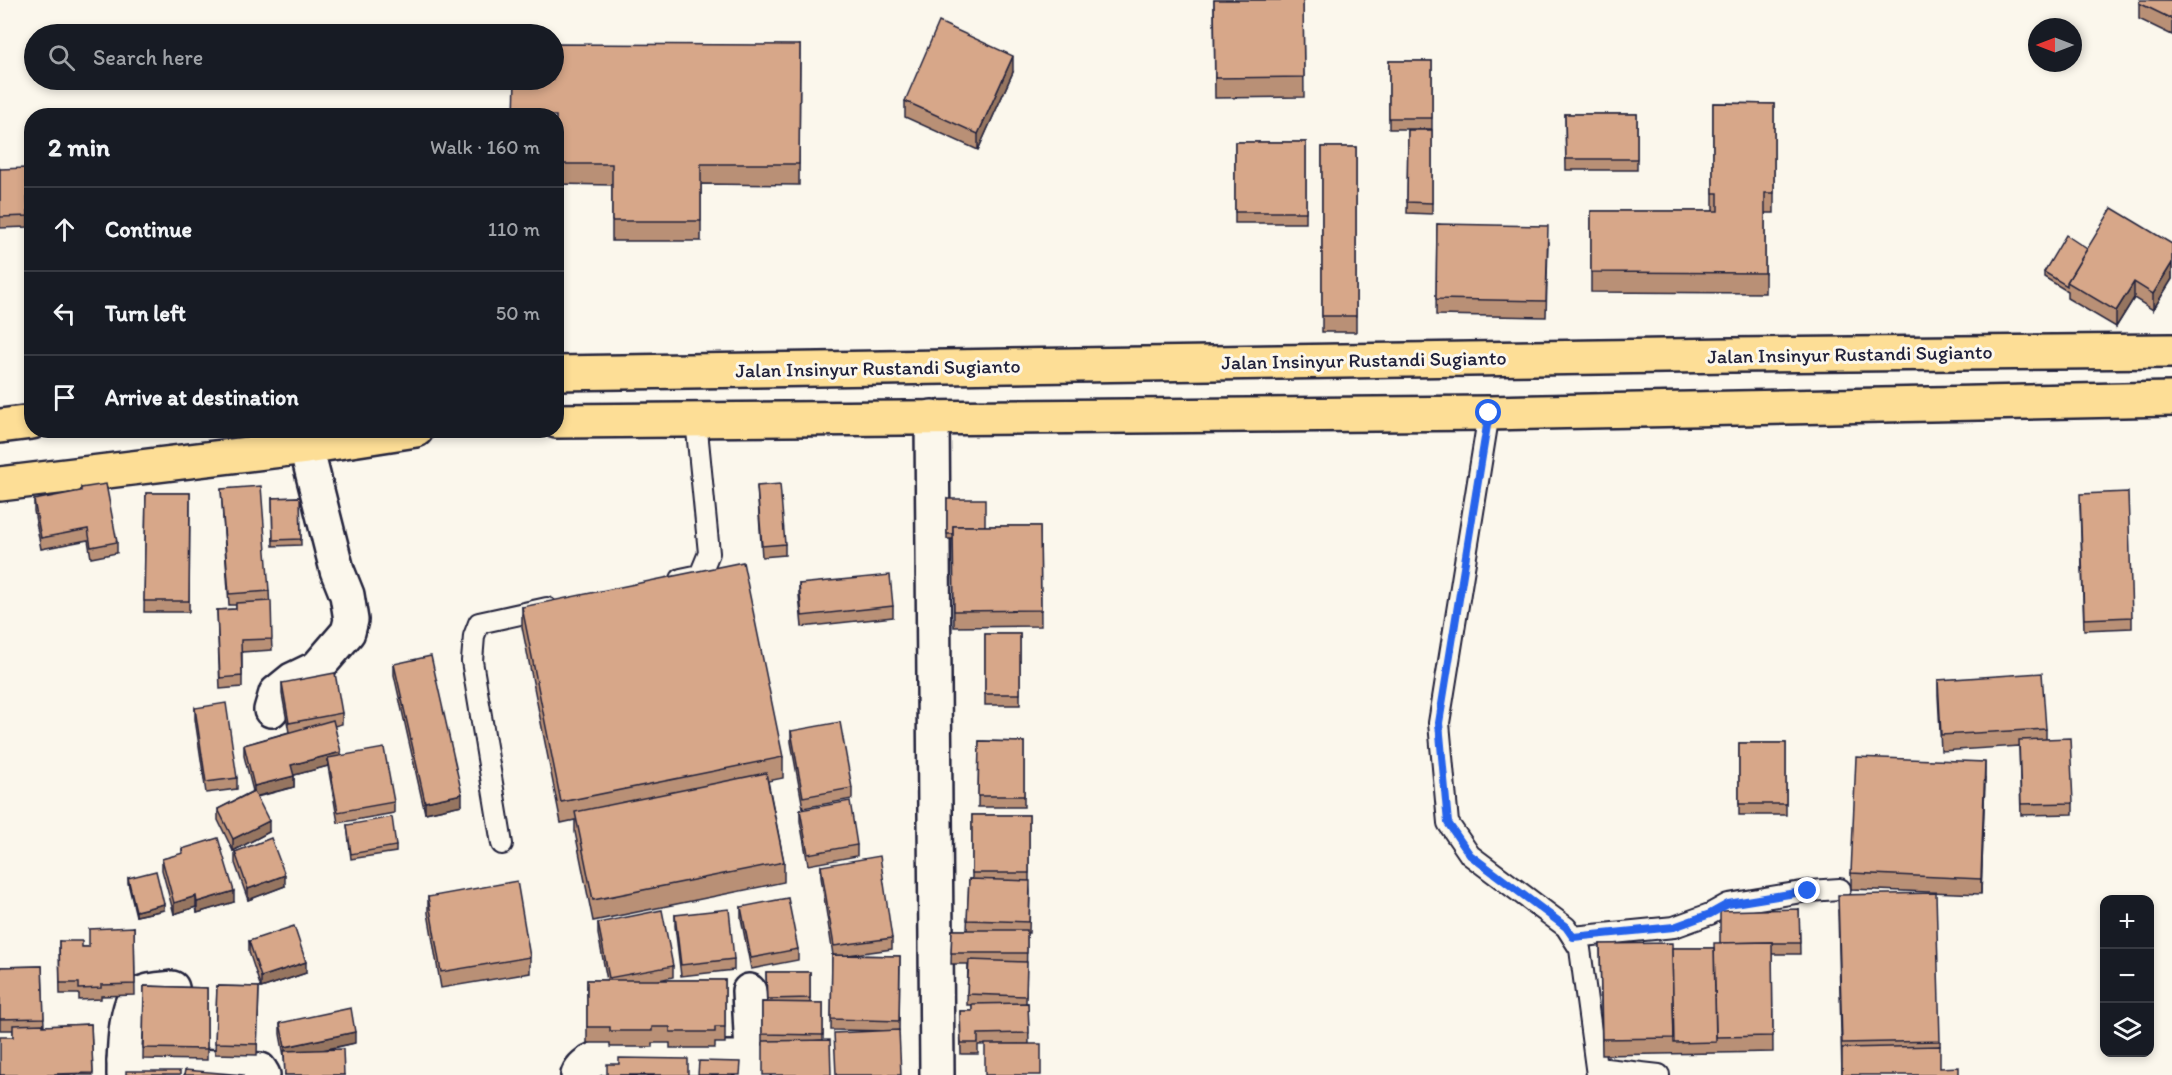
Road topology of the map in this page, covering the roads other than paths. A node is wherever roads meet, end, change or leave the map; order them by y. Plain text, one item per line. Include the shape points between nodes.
1 (2169, 346) edge
2 (564, 373) edge
3 (2172, 399) edge
4 (1489, 413) junction
5 (932, 417) junction
6 (696, 420) junction
7 (564, 422) edge
8 (24, 423) edge
9 (0, 426) edge
10 (364, 438) edge
11 (306, 447) junction
12 (0, 484) edge
13 (665, 582) edge
14 (561, 605) edge
15 (271, 710) dead end
16 (502, 844) dead end
17 (1840, 889) dead end
18 (1573, 937) junction
19 (172, 988) edge
20 (749, 990) dead end
21 (753, 1067) edge
22 (124, 1068) edge
23 (1597, 1072) edge
24 (263, 1075) edge
25 (578, 1075) edge
26 (937, 1075) edge
27 (1659, 1075) edge

1 - 2 highway, Jalan Insinyur Rustandi Sugianto
3 - 4 highway
4 - 5 highway
4 - 18 lane via 1439,723 1448,823 1470,855 1566,927
5 - 6 highway
5 - 26 street
6 - 7 highway
6 - 13 lane via 710,553 700,575
8 - 9 highway
10 - 11 highway
11 - 12 highway
11 - 15 street via 351,620 348,632 317,668 276,693
14 - 16 lane via 479,623 474,636 472,661
17 - 18 lane via 1728,904 1674,927
18 - 23 lane via 1580,950
19 - 22 street via 147,991 134,998 129,1010
20 - 21 street
21 - 25 street via 599,1058 588,1062
22 - 24 street via 260,1070
23 - 27 lane

